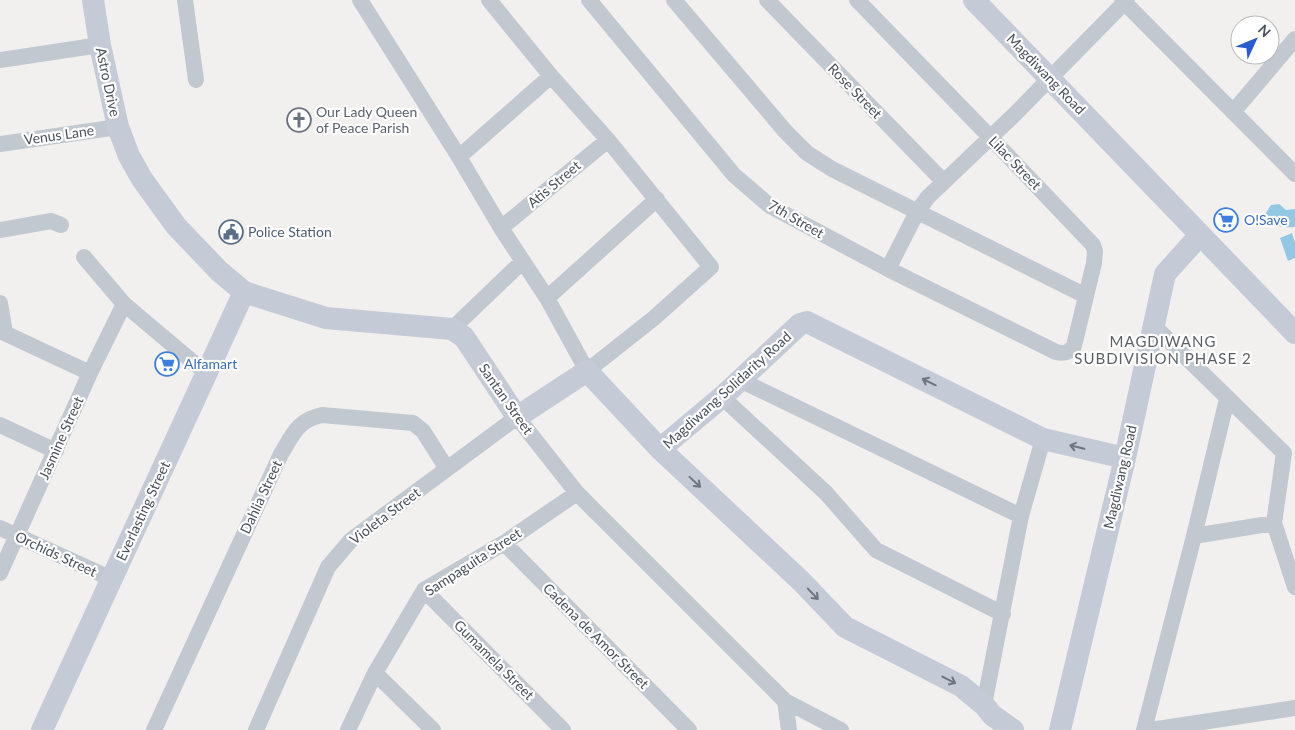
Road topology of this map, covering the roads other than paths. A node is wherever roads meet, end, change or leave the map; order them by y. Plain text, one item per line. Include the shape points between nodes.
1 (92, 0) edge
2 (185, 0) edge
3 (360, 0) edge
4 (489, 0) edge
5 (589, 0) edge
6 (674, 0) edge
7 (767, 0) edge
8 (857, 0) edge
9 (974, 0) edge
10 (1124, 1) edge
11 (1295, 39) edge
12 (100, 45) junction
13 (0, 60) edge
14 (551, 76) junction
15 (1050, 77) junction
16 (196, 80) dead end
17 (1233, 112) junction
18 (118, 127) junction
19 (990, 137) junction
20 (608, 140) junction
21 (0, 144) edge
22 (458, 157) junction
23 (1292, 166) edge
24 (943, 181) junction
25 (658, 199) junction
26 (917, 212) junction
27 (61, 225) dead end
28 (501, 228) junction
29 (0, 230) edge
30 (1200, 235) junction
31 (84, 257) dead end
32 (523, 262) junction
33 (888, 270) junction
34 (244, 292) junction
35 (1086, 296) junction
36 (547, 298) junction
37 (0, 303) edge
38 (124, 304) junction
39 (1154, 326) junction
40 (452, 329) junction
41 (3, 332) edge
42 (1295, 333) edge
43 (1067, 352) joint
44 (588, 371) junction
45 (90, 373) junction
46 (206, 373) junction
47 (740, 380) junction
48 (722, 397) junction
49 (1227, 399) junction
50 (517, 417) junction
51 (0, 425) edge
52 (1043, 439) junction
53 (660, 449) junction
54 (56, 451) junction
55 (1124, 458) junction
56 (447, 469) junction
57 (577, 493) junction
58 (1021, 516) junction
59 (1274, 523) junction
60 (0, 528) edge
61 (17, 536) junction
62 (1194, 536) junction
63 (504, 543) junction
64 (0, 573) edge
65 (112, 579) junction
66 (1295, 586) edge
67 (424, 590) junction
68 (1003, 614) junction
69 (375, 673) junction
70 (785, 701) junction
71 (984, 705) junction
72 (1295, 708) edge
73 (42, 730) edge
74 (154, 730) edge
75 (256, 730) edge
76 (348, 730) edge
77 (433, 730) edge
78 (563, 730) edge
79 (689, 730) edge
80 (789, 730) edge
81 (841, 730) edge
82 (1013, 730) edge
83 (1060, 730) edge
84 (1144, 730) edge
85 (1150, 730) edge

1 - 12 street, Astro Drive
2 - 16 street
3 - 22 street
4 - 14 street
5 - 33 street, 7th Street via 734,175 770,206
6 - 26 street via 785,131 808,153 832,169
7 - 24 street, Rose Street
8 - 19 street, Lilac Street
9 - 15 street, Magdiwang Road
10 - 15 street
10 - 17 street
11 - 17 street
12 - 13 street
12 - 18 street, Astro Drive
14 - 20 street
14 - 22 street
15 - 19 street
15 - 30 street, Magdiwang Road
17 - 23 street
18 - 21 street, Venus Lane
18 - 34 street, Astro Drive via 132,162 176,226
19 - 24 street
19 - 35 street, Lilac Street via 1093,246 1095,257
20 - 25 street
20 - 28 street, Atis Street
22 - 28 street
24 - 26 street
25 - 36 street
25 - 44 street via 711,266 654,318
26 - 33 street
26 - 35 street
27 - 29 street via 51,221
28 - 32 street
30 - 39 street, Magdiwang Road via 1165,274
30 - 42 street, Magdiwang Road
31 - 38 street
32 - 36 street
32 - 40 street
33 - 43 street, 7th Street via 1056,352
34 - 40 street via 326,318
34 - 46 street, Everlasting Street
35 - 43 street, Lilac Street via 1074,346
36 - 44 street
37 - 41 street
38 - 45 street, Jasmine Street
38 - 46 street
39 - 49 street
39 - 55 street, Magdiwang Road
40 - 50 street, Santan Street via 464,337
41 - 45 street
44 - 50 street
44 - 53 street
45 - 54 street, Jasmine Street
46 - 65 street, Everlasting Street
47 - 48 street, Magdiwang Solidarity Road
52 -> 47 street, Magdiwang Solidarity Road via 807,322 800,324
47 - 58 street
48 - 53 street, Magdiwang Solidarity Road
48 - 68 street via 826,493 876,550
49 - 59 street via 1284,453
49 - 62 street
50 - 56 street, Violeta Street
50 - 57 street, Santan Street
51 - 54 street
55 -> 52 street, Magdiwang Solidarity Road
52 - 58 street
53 -> 71 street, Magdiwang Solidarity Road via 801,581 845,627 961,686
54 - 61 street, Jasmine Street
55 - 83 street, Magdiwang Road
56 - 74 street, Dahlia Street via 424,431 413,423 322,415 301,424 281,454
56 - 75 street, Violeta Street via 351,540 328,567
57 - 63 street, Sampaguita Street
57 - 70 street, Santan Street
58 - 68 street
59 - 62 street
59 - 66 street
60 - 61 street, Orchids Street
61 - 64 street, Jasmine Street
61 - 65 street, Orchids Street
62 - 84 street
63 - 67 street, Sampaguita Street
63 - 79 street, Cadena de Amor Street
65 - 73 street, Everlasting Street
67 - 69 street, Sampaguita Street
67 - 78 street, Gumamela Street
68 - 71 street
69 - 76 street, Sampaguita Street
69 - 77 street
70 - 80 street
70 - 81 street, Santan Street
71 - 82 street, Magdiwang Solidarity Road
72 - 85 street

